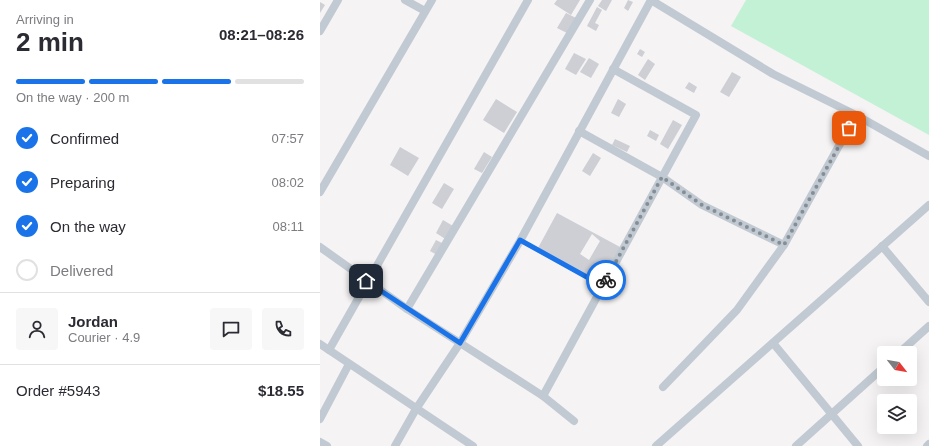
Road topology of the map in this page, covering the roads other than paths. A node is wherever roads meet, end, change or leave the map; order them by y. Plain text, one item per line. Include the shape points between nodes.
1 (338, 0) edge
2 (405, 0) edge
3 (432, 0) edge
4 (528, 0) edge
5 (590, 0) edge
6 (649, 1) edge
7 (425, 11) junction
8 (320, 32) edge
9 (613, 69) junction
10 (856, 115) junction
11 (579, 131) junction
12 (929, 156) edge
13 (662, 177) junction
14 (320, 192) edge
15 (929, 205) edge
16 (520, 240) junction
17 (784, 245) junction
18 (882, 246) junction
19 (320, 247) edge
20 (366, 281) junction
21 (603, 286) junction
22 (929, 302) edge
23 (407, 308) junction
24 (929, 326) edge
25 (460, 343) junction
26 (773, 343) junction
27 (320, 344) edge
28 (907, 346) edge
29 (329, 350) junction
30 (349, 364) junction
31 (877, 373) edge
32 (663, 386) dead end
33 (543, 396) junction
34 (416, 409) junction
35 (831, 414) junction
36 (320, 419) edge
37 (574, 421) dead end
38 (320, 442) edge
39 (327, 446) edge
40 (395, 446) edge
41 (473, 446) edge
42 (656, 446) edge
43 (796, 446) edge
44 (858, 446) edge

1 - 8 street
2 - 7 street
3 - 7 street
4 - 20 street
5 - 23 street
6 - 9 street
6 - 10 street via 773,74
7 - 14 street
9 - 11 street
9 - 13 street via 696,115
10 - 12 street
10 - 17 street
11 - 13 street
11 - 16 street
13 - 17 street via 702,205
13 - 21 street
15 - 18 street
16 - 21 lane
16 - 25 street
17 - 32 street via 737,310
18 - 22 street
18 - 26 street
19 - 20 street
20 - 23 street
20 - 29 street
21 - 33 street
23 - 25 street
24 - 28 street
25 - 33 street
25 - 34 street
26 - 35 street
26 - 42 street
27 - 29 street
29 - 30 street
30 - 34 street
30 - 36 street
31 - 35 street
33 - 37 street
34 - 40 street
34 - 41 street
35 - 43 street
35 - 44 street
38 - 39 street

